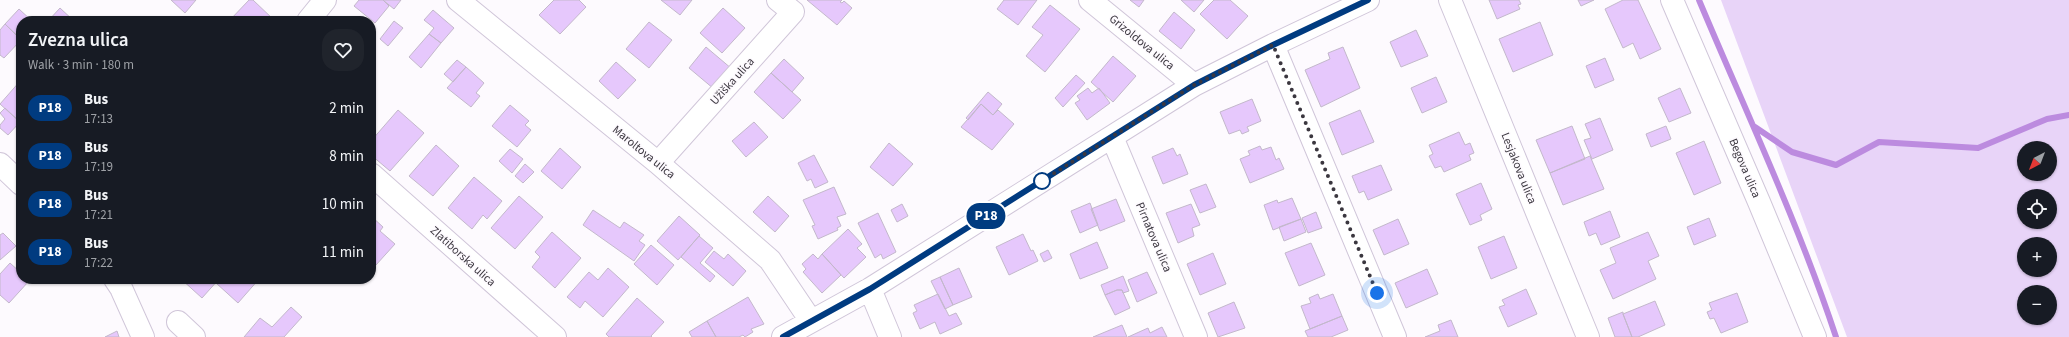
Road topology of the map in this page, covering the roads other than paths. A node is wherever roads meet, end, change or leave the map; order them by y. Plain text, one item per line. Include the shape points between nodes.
1 (325, 0) edge
2 (458, 0) edge
3 (778, 0) edge
4 (1090, 0) edge
5 (1368, 0) edge
6 (1450, 0) edge
7 (1672, 0) edge
8 (312, 16) edge
9 (1273, 45) junction
10 (1194, 85) junction
11 (1112, 137) junction
12 (658, 163) junction
13 (0, 164) edge
14 (376, 178) edge
15 (16, 179) edge
16 (118, 284) edge
17 (870, 289) junction
18 (811, 321) junction
19 (178, 322) dead end
20 (143, 337) edge
21 (194, 337) edge
22 (555, 337) edge
23 (783, 337) edge
24 (890, 337) edge
25 (1196, 337) edge
26 (1395, 337) edge
27 (1588, 337) edge
28 (1815, 337) edge

1 - 8 street
2 - 12 street, Maroltova ulica
3 - 12 street, Užiška ulica via 793,12
4 - 10 street, Grizoldova ulica
5 - 9 street
6 - 27 street, Lesjakova ulica
7 - 28 street, Begova ulica via 1760,202
9 - 10 street
9 - 26 street
10 - 11 street
11 - 17 street
11 - 25 street, Pirnatova ulica
12 - 18 street, Maroltova ulica via 770,260
13 - 15 street
14 - 22 street, Zlatiborska ulica
16 - 20 street
17 - 18 street
17 - 24 street
18 - 23 street
19 - 21 street

